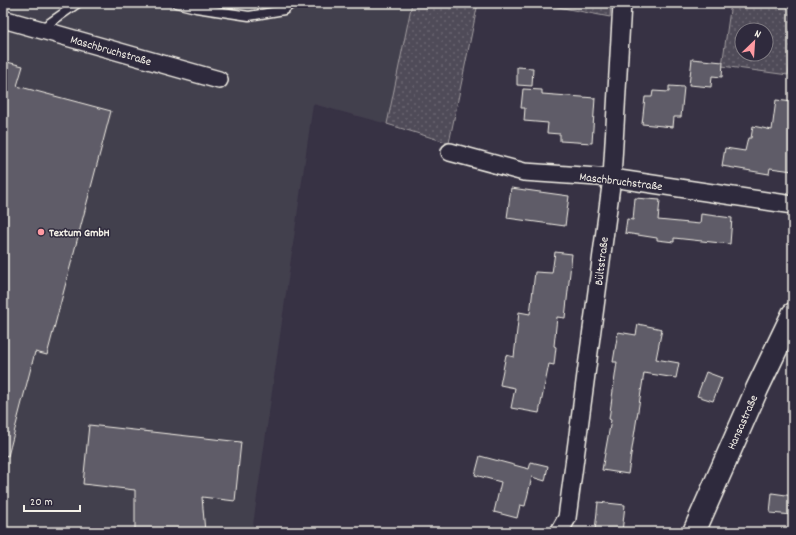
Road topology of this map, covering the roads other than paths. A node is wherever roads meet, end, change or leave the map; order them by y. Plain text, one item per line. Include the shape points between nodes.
1 (78, 3) edge
2 (176, 3) edge
3 (292, 3) edge
4 (622, 3) edge
5 (3, 19) edge
6 (40, 30) junction
7 (219, 80) dead end
8 (450, 152) dead end
9 (612, 178) junction
10 (793, 205) edge
11 (793, 314) edge
12 (566, 527) edge
13 (694, 532) edge

1 - 6 lane
2 - 3 lane via 249,16 284,10
4 - 9 street, Bültstraße
5 - 6 street, Maschbruchstraße
6 - 7 street, Maschbruchstraße
8 - 9 street, Maschbruchstraße via 524,172
9 - 10 street, Maschbruchstraße
9 - 12 street, Bültstraße
11 - 13 main road, Hansastraße

